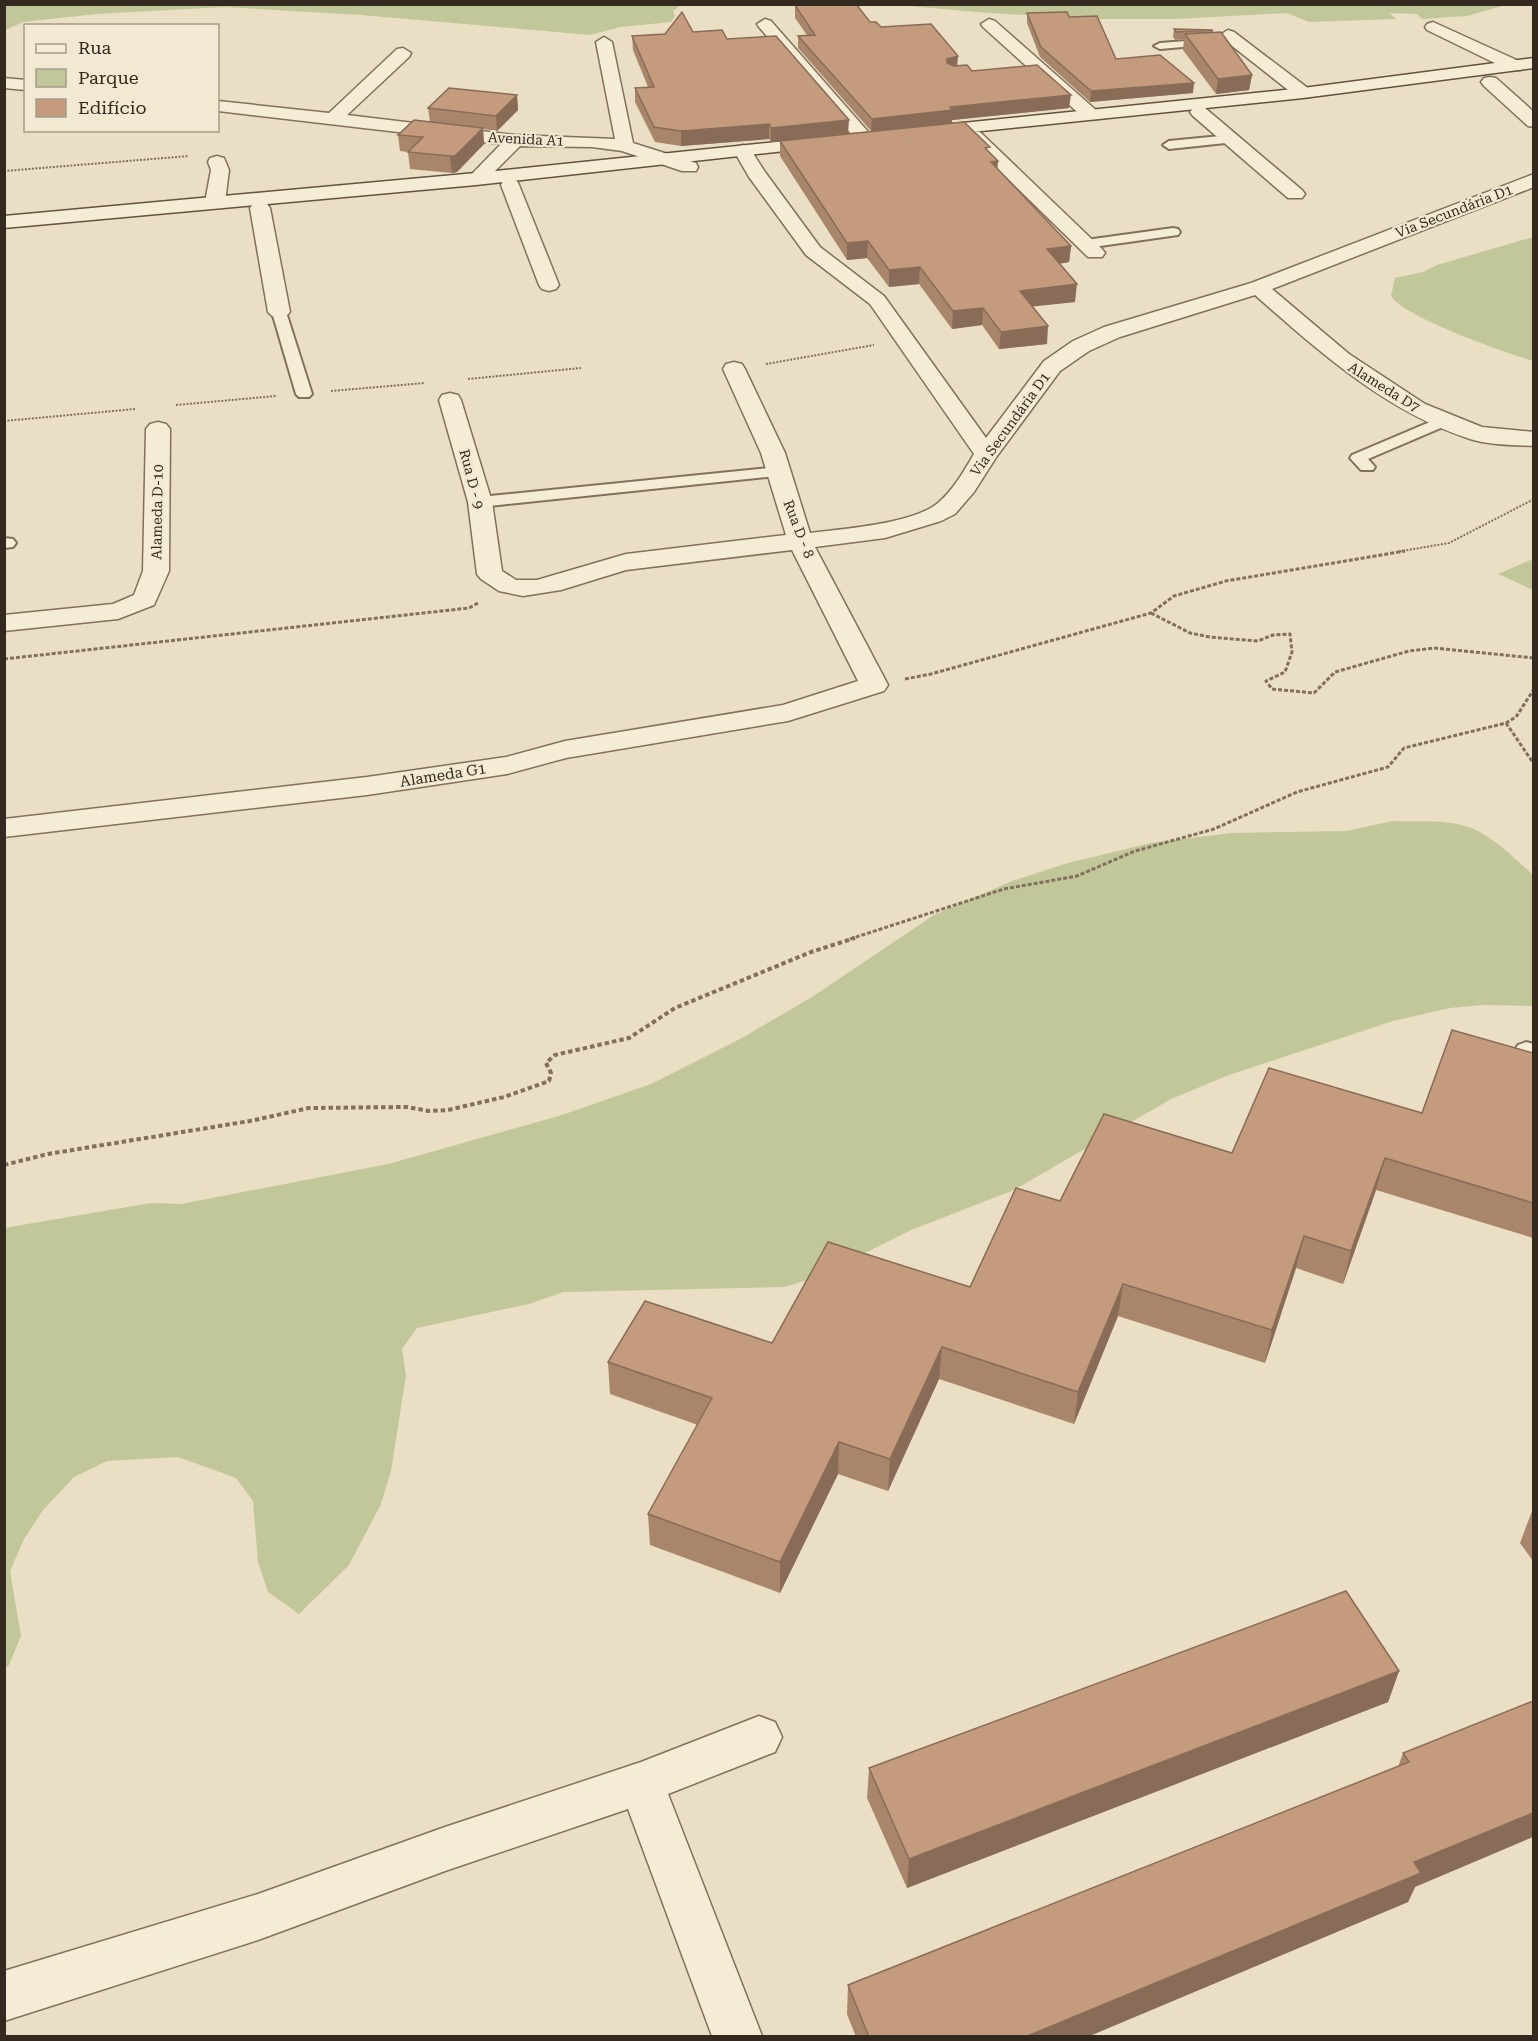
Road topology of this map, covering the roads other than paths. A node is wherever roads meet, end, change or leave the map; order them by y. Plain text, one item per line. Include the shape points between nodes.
1 (765, 24) dead end
2 (989, 24) dead end
3 (1433, 27) dead end
4 (1231, 38) joint
5 (604, 42) dead end
6 (1160, 46) dead end
7 (403, 53) dead end
8 (1524, 65) edge
9 (1533, 74) edge
10 (1490, 82) junction
11 (4, 83) edge
12 (24, 86) edge
13 (1303, 93) junction
14 (219, 106) edge
15 (1199, 112) junction
16 (1091, 115) junction
17 (333, 119) junction
18 (1533, 122) edge
19 (974, 136) junction
20 (1231, 139) junction
21 (514, 140) junction
22 (1169, 145) dead end
23 (626, 146) junction
24 (746, 156) junction
25 (668, 158) junction
26 (217, 162) road end
27 (689, 167) junction
28 (476, 179) junction
29 (1533, 180) edge
30 (510, 185) junction
31 (1295, 194) dead end
32 (215, 202) junction
33 (260, 208) junction
34 (4, 222) edge
35 (4, 232) edge
36 (1173, 232) dead end
37 (1091, 248) joint
38 (549, 285) dead end
39 (1258, 287) junction
40 (279, 312) joint
41 (734, 369) road end
42 (304, 394) dead end
43 (450, 400) dead end
44 (1444, 421) junction
45 (158, 429) dead end
46 (1533, 439) edge
47 (986, 454) junction
48 (1367, 467) dead end
49 (779, 472) junction
50 (480, 502) junction
51 (800, 541) junction
52 (511, 587) joint
53 (4, 623) edge
54 (874, 685) joint
55 (4, 828) edge
56 (759, 1737) dead end
57 (641, 1783) junction
58 (4, 1996) edge
59 (737, 2037) edge

1 - 24 street via 863,142
2 - 16 street via 1030,67
3 - 8 street
4 - 6 lane
4 - 13 street
5 - 23 street
7 - 17 street
8 - 13 street
9 - 10 street
10 - 15 street
10 - 18 street
11 - 12 street
13 - 16 street
14 - 17 street, Avenida A1
15 - 19 street
15 - 20 street
16 - 19 street via 908,138
17 - 21 street, Avenida A1
19 - 37 street
20 - 22 lane
20 - 31 street
21 - 23 street, Avenida A1
21 - 28 street
23 - 25 street, Avenida A1
24 - 25 street
24 - 27 street
24 - 47 street via 813,251 877,300
25 - 27 street, Avenida A1
25 - 28 street
26 - 32 street via 220,170
27 - 30 street
28 - 32 street
29 - 39 street, Via Secundária D1
30 - 33 street
30 - 38 street
32 - 34 street
33 - 35 street
33 - 40 street
36 - 37 lane
39 - 44 street, Alameda D7 via 1341,359 1417,409
39 - 47 street, Via Secundária D1 via 1112,332 1081,346 1052,366
40 - 42 lane
41 - 49 street, Rua D - 8
43 - 50 street, Rua D - 9
44 - 46 street, Alameda D7 via 1478,434
44 - 48 lane via 1358,458
45 - 53 street, Alameda D-10 via 156,571 145,600 118,611
47 - 51 street, Via Secundária D1 via 966,487 946,509 932,516 885,531
49 - 50 lane
49 - 51 street, Rua D - 8
50 - 52 street, Rua D - 9 via 490,574
51 - 52 street, Via Secundária D1 via 607,565 544,587
51 - 54 street, Rua D - 8
54 - 55 street, Alameda G1 via 788,712 566,750 507,765 367,786
56 - 57 street
57 - 58 street via 258,1917
57 - 59 street

